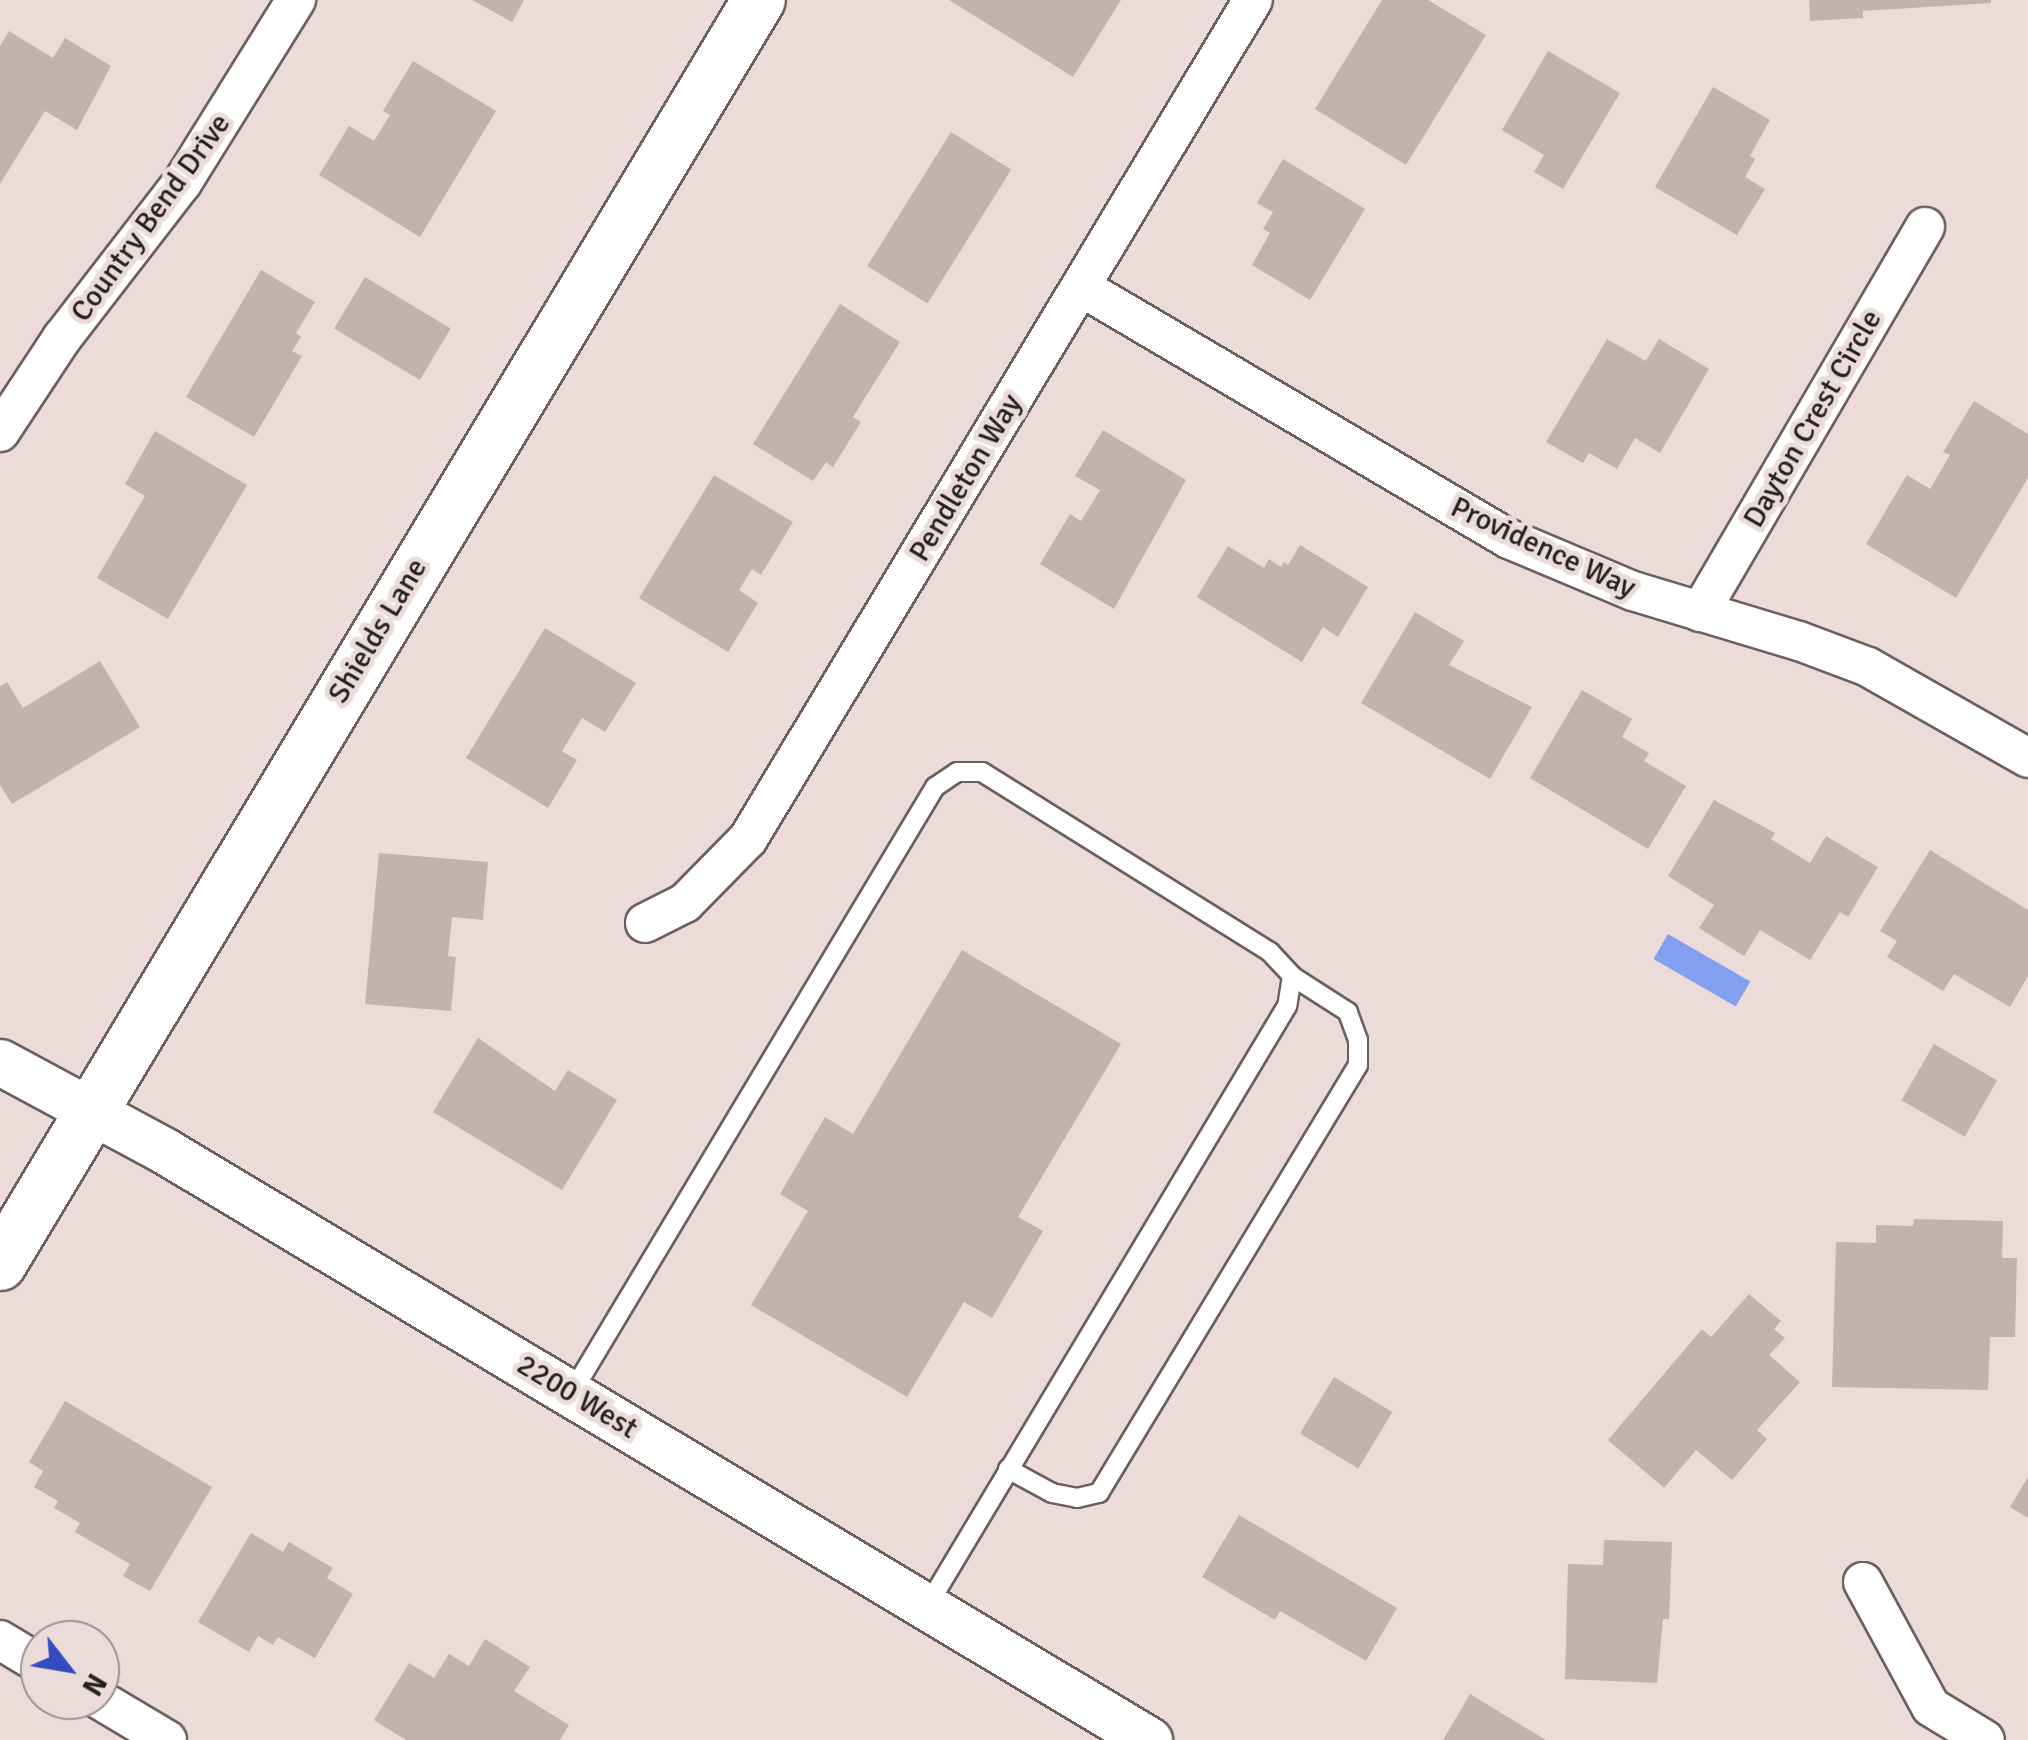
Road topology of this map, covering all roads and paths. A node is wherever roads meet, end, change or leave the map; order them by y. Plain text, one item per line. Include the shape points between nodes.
1 (296, 0) edge
2 (759, 0) edge
3 (1253, 0) edge
4 (1925, 227) dead end
5 (1081, 286) junction
6 (0, 432) edge
7 (1700, 612) junction
8 (2028, 758) edge
9 (645, 922) dead end
10 (1292, 976) junction
11 (0, 1062) edge
12 (90, 1111) junction
13 (0, 1264) edge
14 (571, 1394) junction
15 (1008, 1469) junction
16 (1863, 1582) dead end
17 (927, 1607) junction
18 (120, 1712) edge
19 (167, 1740) edge
20 (1149, 1740) edge
21 (1984, 1740) edge

1 - 6 street, Country Bend Drive via 182,182 62,338
2 - 12 main road, Shields Lane
3 - 5 street, Pendleton Way
4 - 7 street, Dayton Crest Circle
5 - 7 street, Providence Way via 1510,540
5 - 9 street, Pendleton Way via 748,840 685,903
7 - 8 street, Providence Way via 1868,667
10 - 14 lane via 1270,952 982,772 957,772 936,788
10 - 15 lane via 1288,1006
10 - 15 lane via 1348,1012 1358,1065 1099,1493 1052,1493
11 - 12 street, 2200 West
12 - 13 main road, Shields Lane
12 - 14 street, 2200 West
14 - 17 street, 2200 West
15 - 17 lane
16 - 21 street via 1930,1708
17 - 20 street, 2200 West
18 - 19 street

